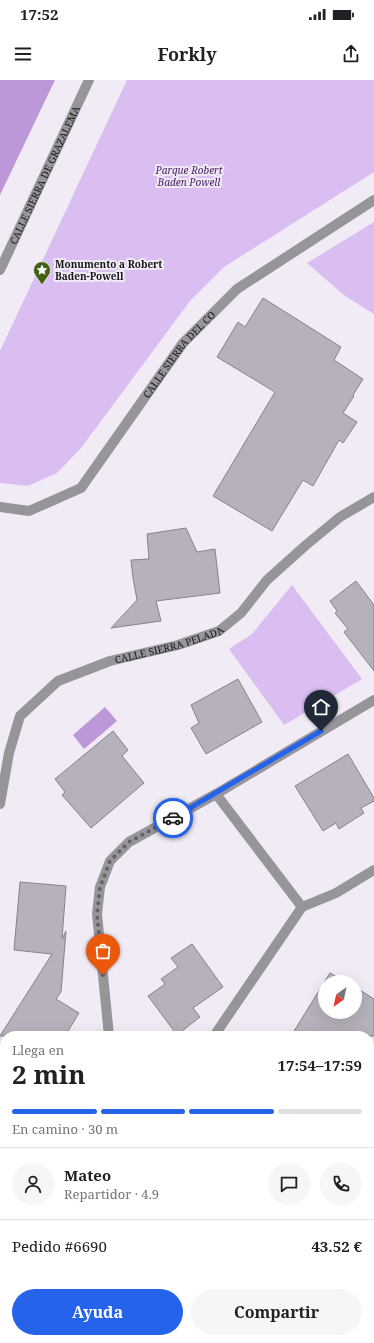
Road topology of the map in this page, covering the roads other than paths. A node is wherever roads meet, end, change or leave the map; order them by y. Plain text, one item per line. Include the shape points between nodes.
1 (90, 80) edge
2 (374, 200) edge
3 (0, 270) edge
4 (374, 497) edge
5 (0, 507) edge
6 (374, 700) edge
7 (216, 794) junction
8 (0, 804) edge
9 (374, 870) edge
10 (302, 907) junction
11 (109, 1031) edge
12 (217, 1031) edge

1 - 3 street, CALLE SIERRA DE GRAZALEMA
2 - 5 street, CALLE SIERRA DEL CO via 237,289 184,343 81,488 29,511
4 - 8 street, CALLE SIERRA PELADA via 340,517 306,545 267,580 241,613 220,631 178,645 110,661 58,681 20,716 9,753
6 - 7 street
7 - 10 street
7 - 11 street via 129,842 110,861 100,887 97,914
9 - 10 street via 336,893
10 - 12 street

